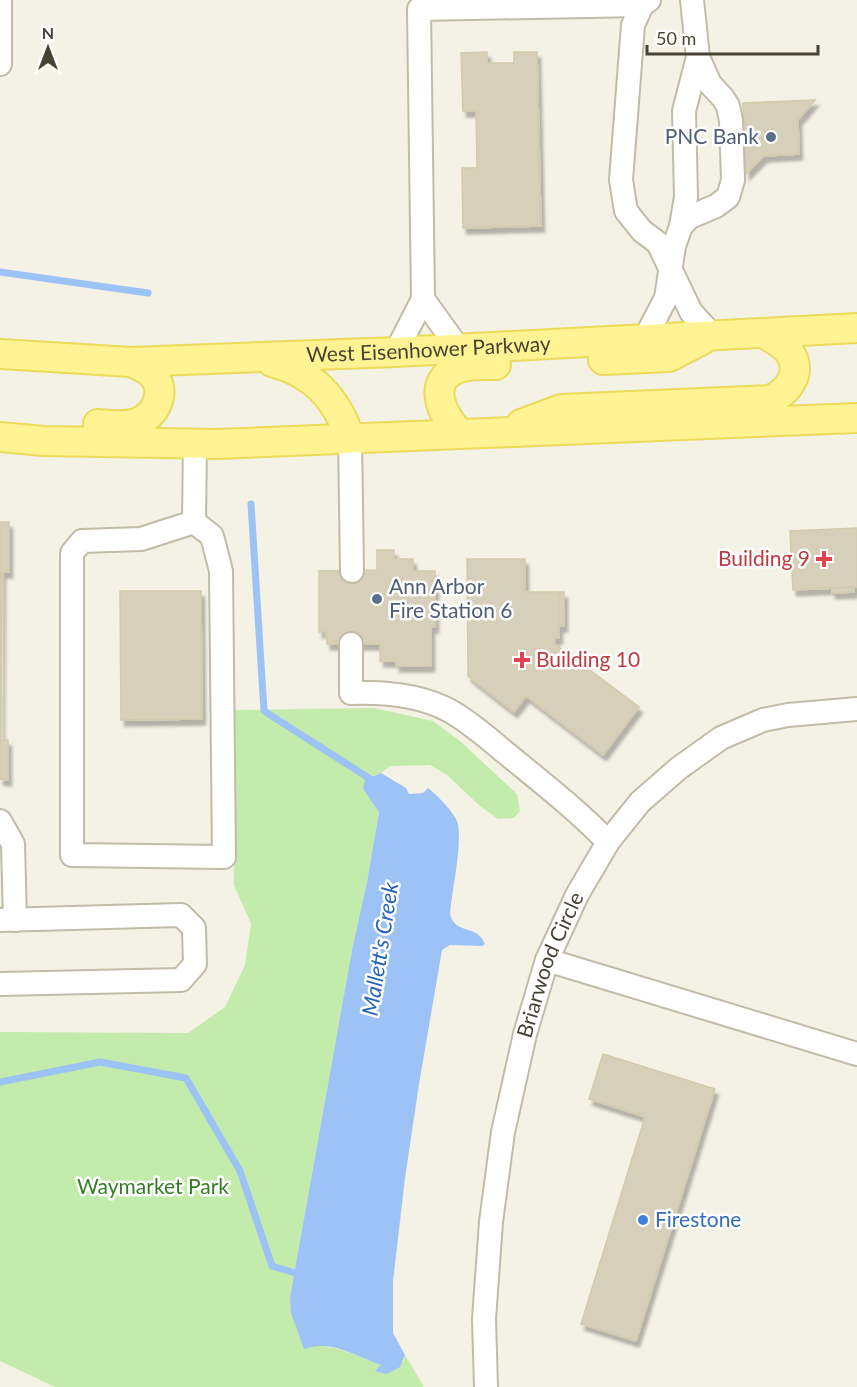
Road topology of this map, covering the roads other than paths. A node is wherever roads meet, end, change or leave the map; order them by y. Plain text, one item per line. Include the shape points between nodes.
1 (0, 0) edge
2 (692, 0) edge
3 (646, 2) edge
4 (698, 57) junction
5 (0, 64) edge
6 (681, 226) junction
7 (671, 267) junction
8 (423, 299) junction
9 (857, 328) edge
10 (763, 333) junction
11 (712, 335) junction
12 (645, 338) junction
13 (459, 349) junction
14 (396, 352) junction
15 (0, 354) edge
16 (256, 358) junction
17 (131, 362) junction
18 (0, 418) edge
19 (857, 418) edge
20 (460, 434) junction
21 (496, 434) junction
22 (0, 437) edge
23 (350, 438) junction
24 (195, 443) junction
25 (194, 522) junction
26 (352, 571) dead end
27 (351, 644) dead end
28 (857, 709) edge
29 (0, 821) edge
30 (609, 842) junction
31 (8, 920) edge
32 (547, 960) junction
33 (0, 984) edge
34 (857, 1054) edge
35 (486, 1387) edge

1 - 5 street
2 - 4 street
3 - 7 street via 633,25 621,180 626,211 658,243
3 - 8 street via 419,9
4 - 6 street via 684,111 686,197
4 - 6 street via 710,84 728,106 733,180 728,197
6 - 7 street
7 - 11 street via 691,312
7 - 12 street via 666,298
8 - 13 street
8 - 14 street
9 - 10 main road, West Eisenhower Parkway
10 - 11 main road, West Eisenhower Parkway
10 - 21 main road via 780,343 795,367 792,382 782,395 770,400 561,409
11 - 12 main road, West Eisenhower Parkway
11 - 20 main road via 669,357 458,369 446,376 440,389 443,412
12 - 13 main road, West Eisenhower Parkway
13 - 14 main road, West Eisenhower Parkway
14 - 16 main road, West Eisenhower Parkway
15 - 17 main road, West Eisenhower Parkway
16 - 17 main road, West Eisenhower Parkway
16 - 23 main road via 293,368 312,380 343,418
17 - 18 main road via 151,372 160,392 157,405 135,423
19 - 21 main road
20 - 21 main road
20 - 23 main road
22 - 24 main road
23 - 24 main road
23 - 26 street
24 - 25 street
25 - 25 street via 141,539 82,541 72,553 72,855 224,857 221,571 212,536
27 - 30 street via 351,693 398,695 448,710 584,817
28 - 30 street, Briarwood Circle via 763,720 721,738 640,802
29 - 31 street via 14,844
30 - 32 street, Briarwood Circle via 577,895
31 - 33 street via 181,915 194,928 195,964 181,980
32 - 34 street
32 - 35 street, Briarwood Circle via 503,1132 484,1319

